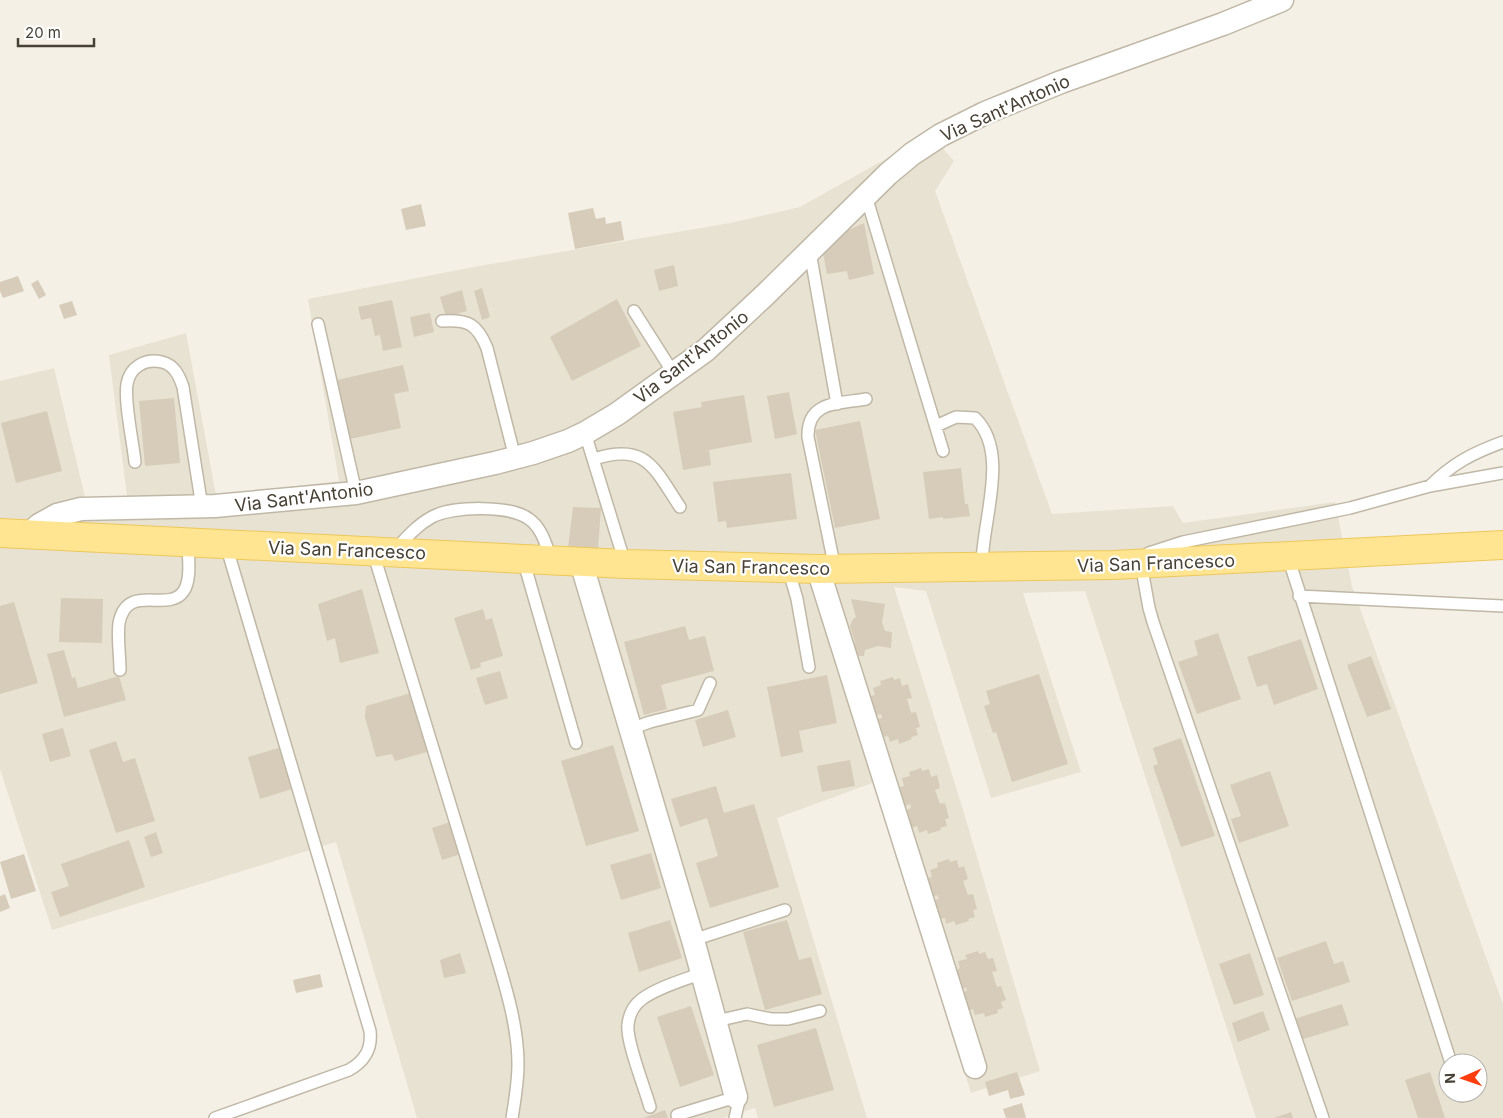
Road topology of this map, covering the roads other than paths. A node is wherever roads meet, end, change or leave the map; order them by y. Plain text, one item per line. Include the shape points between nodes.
1 (1282, 0) edge
2 (866, 196) junction
3 (810, 252) junction
4 (634, 311) dead end
5 (442, 321) dead end
6 (318, 324) dead end
7 (674, 374) junction
8 (866, 399) dead end
9 (837, 404) junction
10 (936, 426) junction
11 (585, 433) junction
12 (1503, 442) edge
13 (943, 451) dead end
14 (515, 458) junction
15 (594, 459) junction
16 (135, 462) dead end
17 (1503, 473) edge
18 (1430, 486) junction
19 (356, 493) junction
20 (202, 506) junction
21 (680, 507) dead end
22 (0, 533) edge
23 (30, 534) junction
24 (188, 543) junction
25 (226, 545) junction
26 (1503, 545) edge
27 (383, 551) junction
28 (1288, 557) junction
29 (523, 559) junction
30 (552, 560) junction
31 (581, 562) junction
32 (626, 564) junction
33 (1141, 564) junction
34 (1114, 565) junction
35 (982, 567) junction
36 (788, 568) junction
37 (827, 569) junction
38 (1299, 596) junction
39 (1503, 606) edge
40 (809, 667) dead end
41 (120, 670) dead end
42 (710, 683) dead end
43 (630, 729) junction
44 (576, 744) dead end
45 (785, 910) dead end
46 (693, 940) junction
47 (702, 973) junction
48 (820, 1011) dead end
49 (716, 1021) junction
50 (1449, 1053) edge
51 (975, 1067) dead end
52 (650, 1106) dead end
53 (736, 1107) edge
54 (676, 1114) dead end
55 (215, 1118) edge
56 (512, 1118) edge
57 (1323, 1118) edge

1 - 2 street, Via Sant'Antonio via 1061,82 970,120 912,154
2 - 3 street, Via Sant'Antonio
2 - 10 lane
3 - 7 street, Via Sant'Antonio via 718,339
3 - 9 lane
4 - 7 lane
5 - 14 lane via 470,324 480,333 488,348
6 - 19 lane
7 - 11 street, Via Sant'Antonio
8 - 9 lane
9 - 37 lane via 816,412 808,429
10 - 13 lane
10 - 35 lane via 956,418 975,418 982,424 990,442 992,477
11 - 14 street, Via Sant'Antonio
11 - 15 lane
12 - 18 lane via 1462,460
14 - 19 street, Via Sant'Antonio
15 - 21 lane via 619,453 642,458 654,468
15 - 32 lane
16 - 20 lane via 127,394 129,378 143,363 166,363 177,373 183,387
17 - 18 lane
18 - 34 lane via 1350,508 1183,542
19 - 20 street, Via Sant'Antonio
20 - 23 street, Via Sant'Antonio via 81,508 56,515
22 - 23 main road, Via San Francesco
23 - 24 main road, Via San Francesco
24 - 25 main road, Via San Francesco
24 - 41 lane via 186,586 182,593 168,600 139,600 126,608 122,615
25 - 27 main road, Via San Francesco
25 - 55 lane via 371,1040 367,1054 357,1066
26 - 28 main road, Via San Francesco
27 - 29 main road, Via San Francesco
27 - 30 lane via 437,514 460,509 494,510 529,519 541,533
27 - 56 lane via 507,994 518,1063
28 - 33 main road, Via San Francesco
28 - 38 lane
29 - 30 main road, Via San Francesco
29 - 44 lane
30 - 31 main road, Via San Francesco
31 - 32 main road, Via San Francesco
31 - 43 street
32 - 36 main road, Via San Francesco
33 - 34 main road, Via San Francesco
33 - 57 lane via 1153,622
34 - 35 main road, Via San Francesco
35 - 37 main road, Via San Francesco
36 - 37 main road, Via San Francesco
36 - 40 lane
37 - 51 street
38 - 39 lane
38 - 50 lane
42 - 43 lane via 698,710
43 - 46 street
45 - 46 lane
46 - 47 street
47 - 49 street
47 - 52 lane via 651,993 634,1006 630,1016 629,1039
48 - 49 lane via 788,1019 746,1014
49 - 53 street
53 - 54 lane

